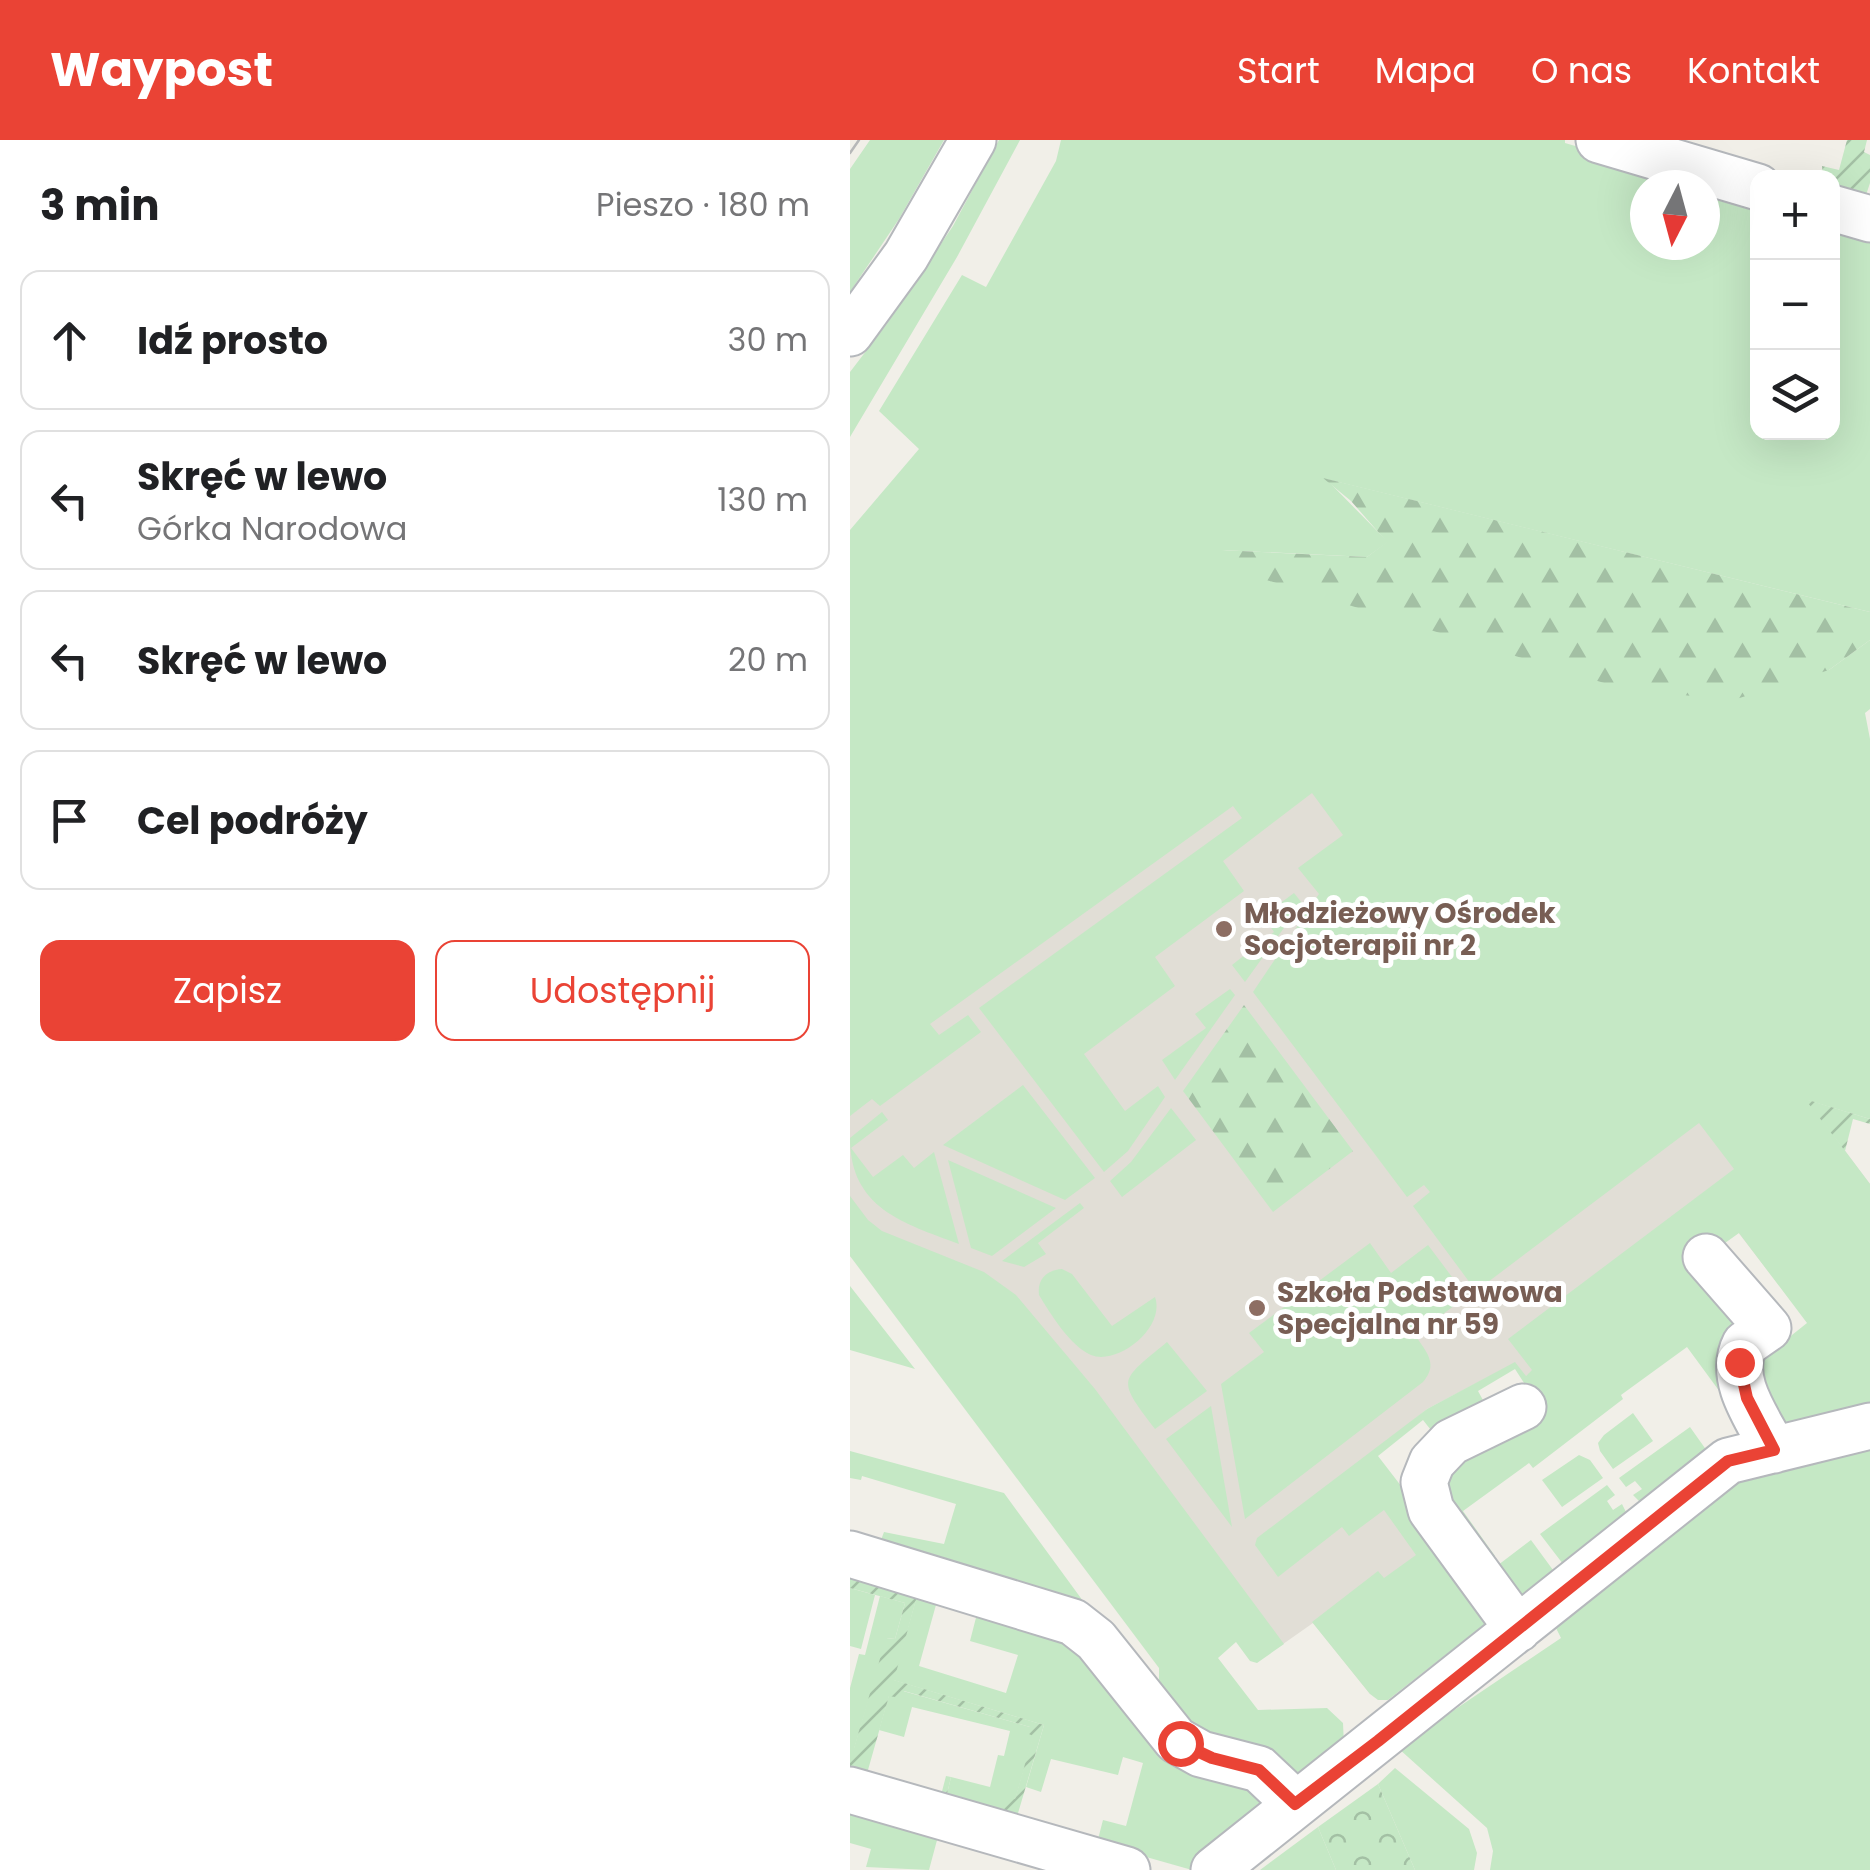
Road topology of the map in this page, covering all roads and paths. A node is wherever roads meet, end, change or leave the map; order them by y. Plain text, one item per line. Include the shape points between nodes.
1 (973, 140) edge
2 (1599, 140) edge
3 (1750, 184) edge
4 (1840, 210) edge
5 (1870, 219) edge
6 (850, 333) edge
7 (1706, 1258) dead end
8 (1522, 1407) dead end
9 (1870, 1426) edge
10 (1774, 1450) junction
11 (850, 1554) edge
12 (1518, 1629) junction
13 (850, 1790) edge
14 (1295, 1804) junction
15 (1127, 1870) edge
16 (1214, 1870) edge

1 - 6 street via 906,256
2 - 3 street
4 - 5 street
7 - 10 street via 1768,1328 1744,1344 1740,1371
8 - 12 street via 1447,1445 1424,1482 1431,1510
9 - 10 street
10 - 12 street via 1728,1461
11 - 14 street via 1073,1622 1096,1640 1176,1740 1259,1770
12 - 14 street
13 - 15 street
14 - 16 street

